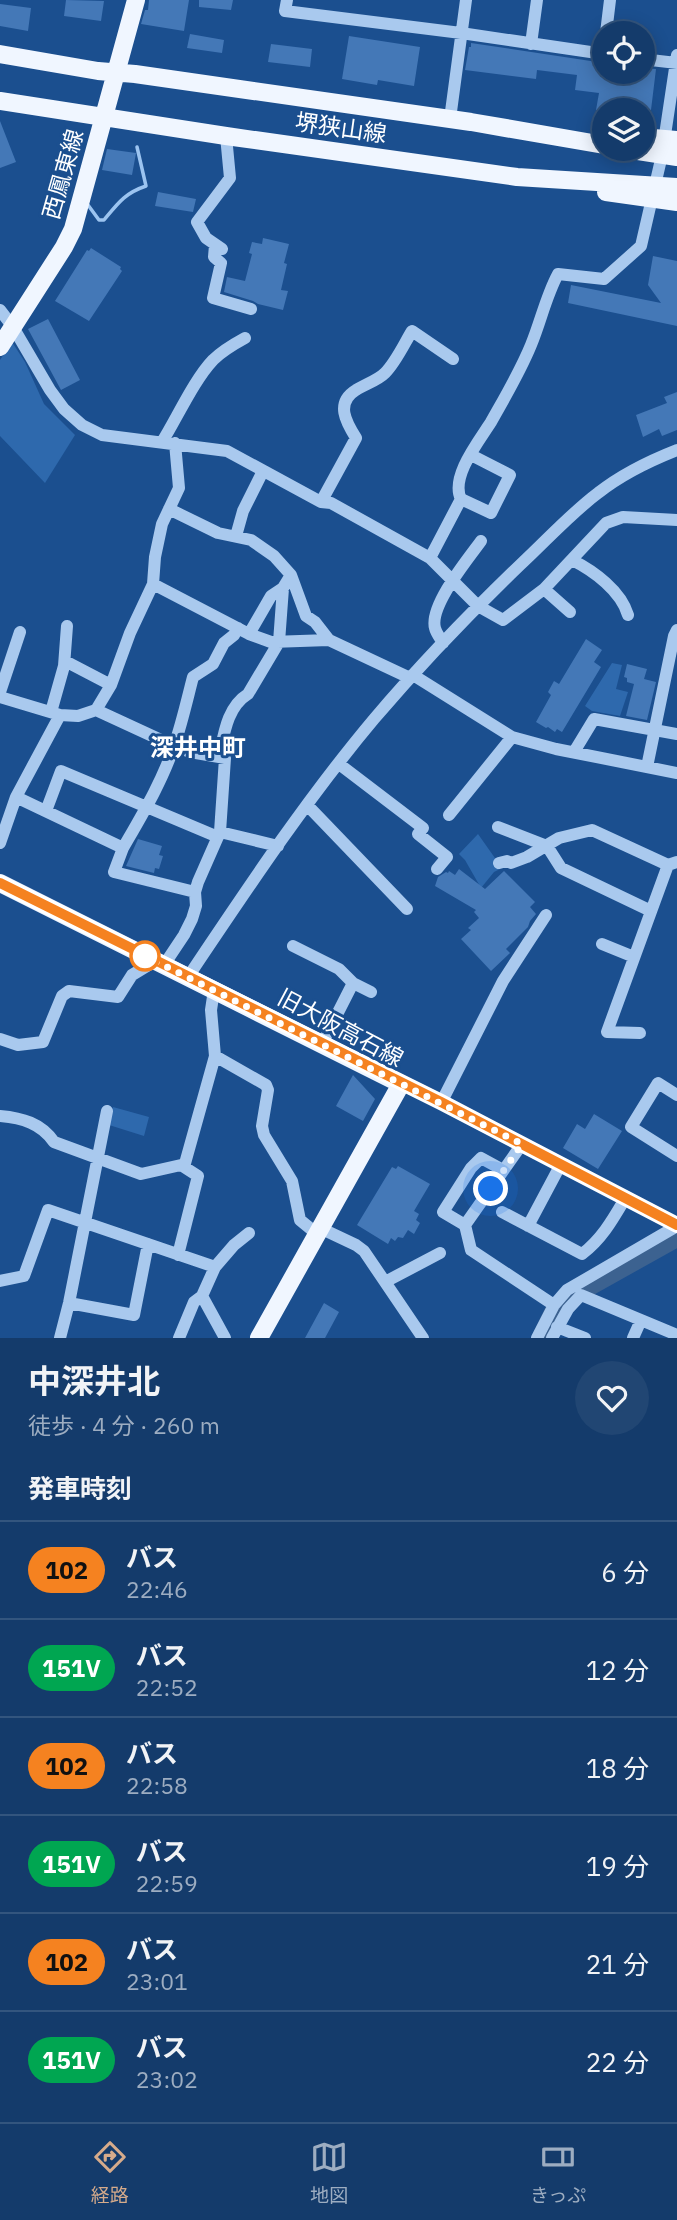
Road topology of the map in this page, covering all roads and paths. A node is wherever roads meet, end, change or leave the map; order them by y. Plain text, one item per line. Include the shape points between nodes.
1 (136, 0) edge
2 (287, 0) edge
3 (466, 0) edge
4 (537, 0) edge
5 (610, 0) edge
6 (607, 21) edge
7 (461, 33) junction
8 (531, 44) junction
9 (592, 52) edge
10 (0, 54) edge
11 (655, 60) edge
12 (676, 61) edge
13 (116, 72) junction
14 (0, 102) edge
15 (104, 117) junction
16 (450, 119) junction
17 (471, 122) junction
18 (592, 132) edge
19 (226, 136) junction
20 (592, 143) edge
21 (670, 148) edge
22 (677, 187) edge
23 (654, 192) junction
24 (677, 202) edge
25 (251, 309) dead end
26 (0, 310) edge
27 (13, 327) junction
28 (245, 338) dead end
29 (0, 347) edge
30 (453, 359) dead end
31 (169, 443) junction
32 (677, 450) edge
33 (471, 456) junction
34 (263, 471) junction
35 (461, 499) junction
36 (321, 502) junction
37 (169, 509) junction
38 (677, 520) edge
39 (236, 536) junction
40 (481, 541) dead end
41 (430, 558) junction
42 (572, 560) junction
43 (290, 575) junction
44 (453, 581) junction
45 (153, 584) junction
46 (283, 588) junction
47 (544, 589) junction
48 (478, 606) junction
49 (570, 612) dead end
50 (628, 615) dead end
51 (67, 626) dead end
52 (677, 630) edge
53 (243, 631) junction
54 (20, 632) dead end
55 (329, 640) junction
56 (279, 642) junction
57 (443, 643) junction
58 (65, 661) junction
59 (411, 676) junction
60 (111, 685) junction
61 (0, 694) edge
62 (96, 710) junction
63 (55, 714) junction
64 (655, 730) junction
65 (677, 734) edge
66 (512, 737) junction
67 (174, 746) junction
68 (574, 752) junction
69 (219, 757) junction
70 (340, 764) junction
71 (647, 767) junction
72 (677, 773) edge
73 (16, 797) junction
74 (308, 806) junction
75 (147, 807) junction
76 (46, 811) junction
77 (449, 815) dead end
78 (498, 827) dead end
79 (219, 834) junction
80 (0, 843) edge
81 (278, 846) junction
82 (547, 846) junction
83 (122, 848) junction
84 (505, 863) dead end
85 (672, 863) edge
86 (437, 869) dead end
87 (0, 883) edge
88 (195, 892) junction
89 (407, 909) dead end
90 (651, 911) junction
91 (546, 915) dead end
92 (603, 944) dead end
93 (293, 946) dead end
94 (634, 957) junction
95 (160, 963) junction
96 (188, 977) junction
97 (353, 983) junction
98 (214, 990) junction
99 (371, 992) dead end
100 (640, 1033) dead end
101 (2, 1044) edge
102 (322, 1044) junction
103 (215, 1056) junction
104 (401, 1084) junction
105 (677, 1095) edge
106 (441, 1102) junction
107 (107, 1111) dead end
108 (0, 1116) edge
109 (522, 1144) junction
110 (677, 1156) edge
111 (97, 1157) junction
112 (561, 1164) junction
113 (184, 1167) junction
114 (503, 1170) junction
115 (625, 1197) junction
116 (502, 1212) dead end
117 (85, 1223) junction
118 (676, 1223) edge
119 (465, 1225) junction
120 (528, 1226) junction
121 (318, 1231) junction
122 (249, 1233) dead end
123 (148, 1244) junction
124 (440, 1253) dead end
125 (178, 1255) junction
126 (215, 1267) junction
127 (0, 1281) edge
128 (385, 1282) junction
129 (202, 1296) junction
130 (69, 1303) junction
131 (554, 1305) junction
132 (641, 1320) junction
133 (554, 1332) edge
134 (677, 1335) edge
135 (60, 1338) edge
136 (178, 1338) edge
137 (225, 1338) edge
138 (259, 1338) edge
139 (423, 1338) edge
140 (537, 1338) edge
141 (585, 1338) edge
142 (634, 1338) edge

1 - 13 main road, 西鳳東線
2 - 7 street via 285,11
3 - 7 street
4 - 8 street
5 - 6 street
7 - 8 street
7 - 16 street
8 - 9 street
10 - 13 main road, 堺狭山線
11 - 12 street
12 - 21 street
13 - 15 main road, 西鳳東線
13 - 16 main road, 堺狭山線
14 - 15 main road, 堺狭山線
15 - 19 main road, 堺狭山線
15 - 27 main road, 西鳳東線 via 73,229
16 - 17 main road, 堺狭山線
17 - 18 main road
17 - 20 main road, 堺狭山線
19 - 23 main road, 堺狭山線 via 517,177 532,183
19 - 25 street via 230,177 197,222 218,247 214,257 221,263 213,298
21 - 23 street
22 - 23 main road
23 - 24 main road
23 - 33 street via 641,246 604,279 558,274 515,379
26 - 27 street
27 - 29 main road, 西鳳東線
27 - 31 street via 64,410 82,425 102,435
28 - 31 street via 227,348 202,374
30 - 36 street via 412,331 384,373 354,391 343,408 344,420 356,438
31 - 34 street via 227,451
31 - 37 street via 179,488
32 - 48 street via 638,467 596,494
33 - 35 street via 461,472 457,491
33 - 35 street via 510,475 491,513
34 - 36 street
34 - 39 street
35 - 41 street
36 - 41 street via 331,503
37 - 39 street via 218,533
37 - 45 street via 162,524
38 - 42 street via 613,519
39 - 43 street via 274,556
40 - 44 street
41 - 44 street
42 - 47 street
42 - 50 street via 588,568 624,602
43 - 46 street
43 - 55 street via 306,616
44 - 48 street
44 - 57 street via 436,616 435,628
45 - 53 street
45 - 60 street
46 - 53 street
46 - 56 street
47 - 48 street via 503,620
47 - 49 street
48 - 57 street
51 - 58 street
52 - 64 street
53 - 56 street
53 - 67 street via 224,643 213,664 193,677
54 - 61 street
55 - 56 street
55 - 59 street
56 - 69 street via 230,715
57 - 59 street
58 - 60 street
58 - 63 street
59 - 66 street
59 - 70 street
60 - 62 street
61 - 63 street
62 - 63 street via 78,716
62 - 67 street
63 - 73 street
64 - 65 street
64 - 68 street via 594,719
64 - 71 street
66 - 68 street
66 - 77 street
67 - 69 street
67 - 75 street
68 - 71 street
69 - 79 street via 225,758
70 - 74 street
70 - 86 street via 423,828 418,834 447,857
71 - 72 street
73 - 76 street
73 - 80 street
74 - 81 street
74 - 89 street
75 - 76 street via 61,771
75 - 79 street
75 - 83 street
76 - 83 street
78 - 82 street
79 - 81 street
79 - 88 street
81 - 96 street
82 - 84 street
82 - 85 street via 559,838 592,830
82 - 90 street via 561,869
83 - 88 street via 114,872
85 - 90 street
87 - 95 main road, 旧大阪高石線
88 - 95 street via 192,919
90 - 94 street
91 - 106 street via 503,981
92 - 94 street
93 - 97 street via 339,969
94 - 100 street via 607,1032
95 - 96 main road, 旧大阪高石線
95 - 101 street via 132,975 118,997 69,991 62,996 43,1042
96 - 98 main road, 旧大阪高石線
97 - 99 street
97 - 102 street
98 - 102 main road, 旧大阪高石線
98 - 103 street
102 - 104 main road, 旧大阪高石線
103 - 113 street
103 - 121 street via 266,1085 264,1135 292,1181 300,1220
104 - 106 street
104 - 121 main road, 旧大阪高石線
105 - 110 street via 658,1083 631,1127
106 - 109 street
107 - 111 street
108 - 111 street via 36,1125 54,1142
109 - 112 street
109 - 114 street
111 - 113 street via 141,1174
111 - 117 street
112 - 115 street
112 - 120 street
113 - 125 street via 198,1177
114 - 119 street
114 - 119 street via 481,1158 471,1168 443,1212
115 - 118 street
115 - 120 street via 595,1245 582,1254
116 - 120 street
117 - 123 street
117 - 127 street via 48,1210 24,1276
117 - 130 street
118 - 131 street via 567,1290
119 - 131 street via 471,1250
121 - 128 street via 356,1245
121 - 138 main road, 旧大阪高石線
122 - 126 street
123 - 125 street
123 - 130 street via 134,1315
124 - 128 street
125 - 126 street
126 - 129 street
128 - 139 street
129 - 136 street via 194,1302
129 - 137 street
130 - 135 street
131 - 140 street
132 - 133 street via 581,1295
132 - 134 street
132 - 142 street
133 - 141 street

